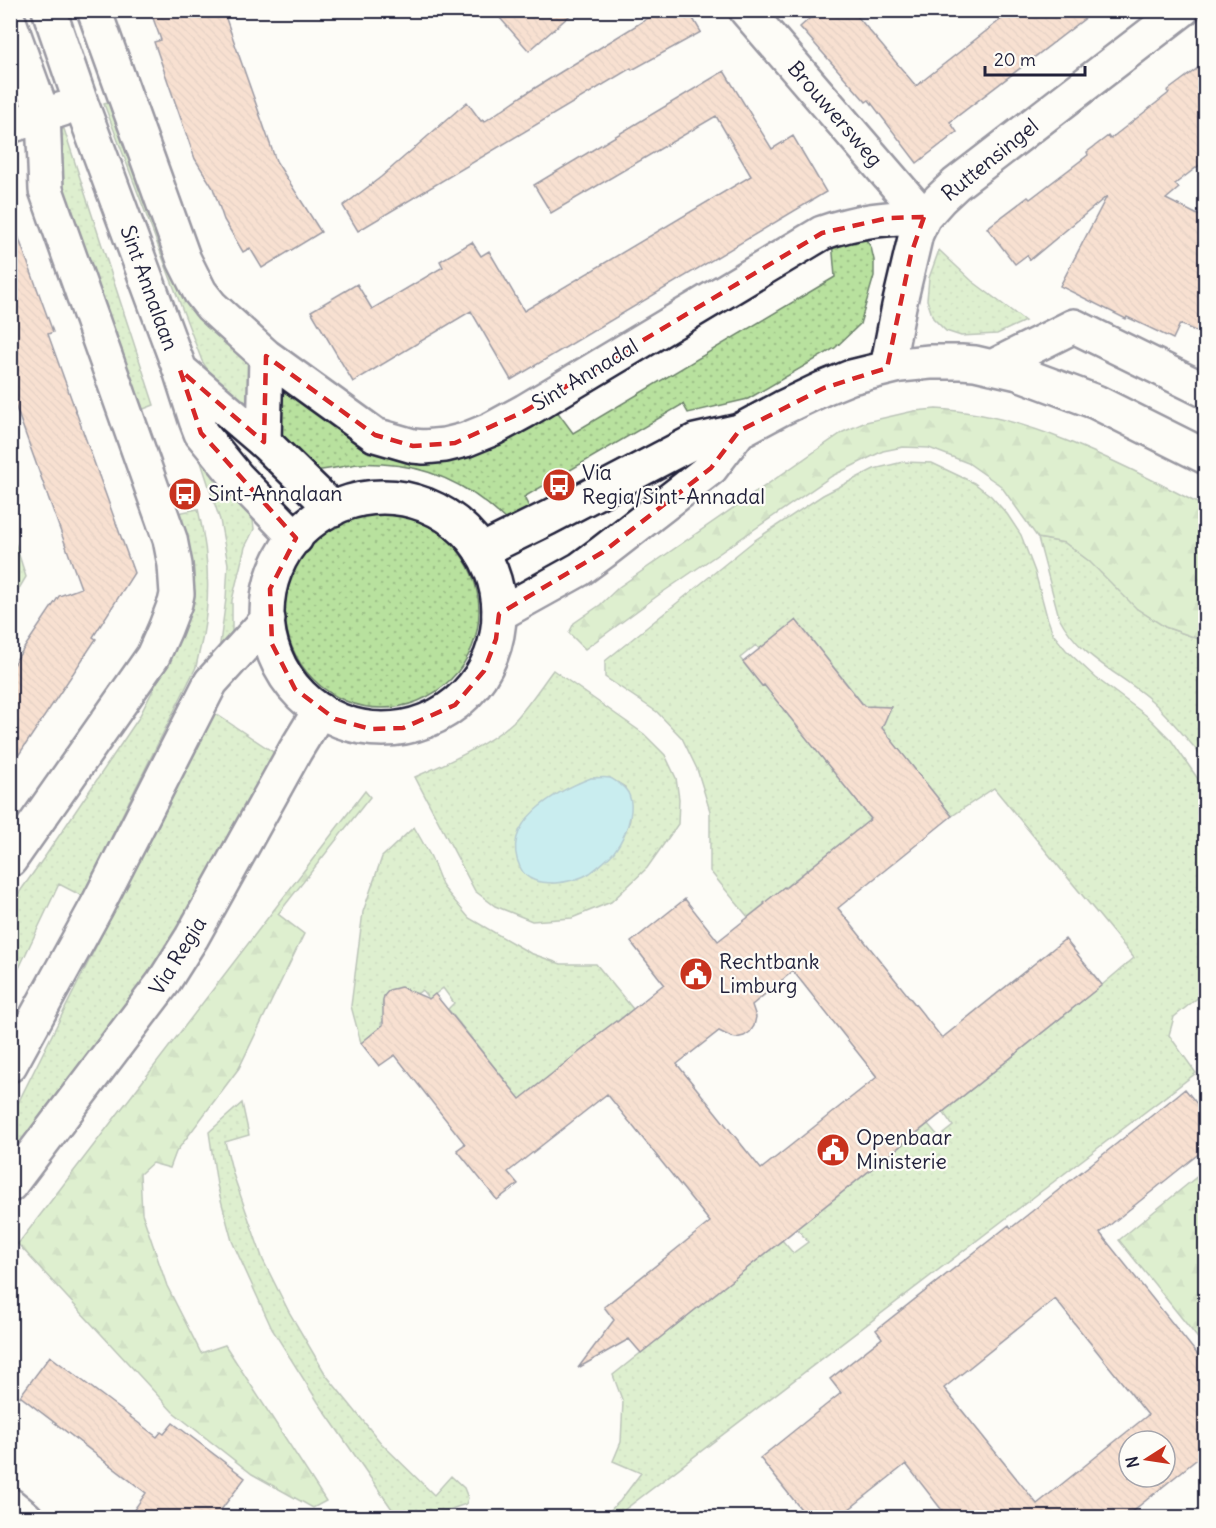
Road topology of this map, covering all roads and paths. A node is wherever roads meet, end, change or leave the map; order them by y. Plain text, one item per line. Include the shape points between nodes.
1 (49, 10) edge
2 (94, 10) edge
3 (746, 10) edge
4 (1182, 10) edge
5 (10, 24) edge
6 (81, 103) junction
7 (43, 115) junction
8 (10, 126) edge
9 (924, 217) junction
10 (260, 350) junction
11 (992, 367) junction
12 (886, 368) junction
13 (180, 370) junction
14 (1206, 391) edge
15 (739, 431) junction
16 (264, 442) junction
17 (1206, 457) edge
18 (333, 509) junction
19 (296, 538) junction
20 (481, 551) junction
21 (499, 614) junction
22 (268, 619) junction
23 (320, 710) junction
24 (10, 860) edge
25 (10, 1065) edge
26 (10, 1185) edge
27 (10, 1505) edge
28 (26, 1518) edge

1 - 6 street, Sint Annalaan
2 - 10 street, Sint Annalaan via 191,276 211,306
3 - 9 street, Brouwersweg
4 - 9 street, Ruttensingel via 956,184
5 - 7 street
6 - 7 street
6 - 13 street, Sint Annalaan
7 - 8 street
7 - 24 street via 46,190 172,546 177,584 175,603 153,656
9 - 10 street, Sint Annadal via 859,222 822,233 525,411 455,443 413,446 375,435
9 - 12 street, Ruttensingel via 916,234
10 - 16 street
11 - 12 street via 946,361
11 - 14 street via 1074,326
11 - 17 street via 1032,377 1096,402
12 - 15 street via 824,388
13 - 16 street, Sint Annalaan
13 - 19 street via 205,439
15 - 20 street via 695,441
15 - 21 street via 711,468 610,547 580,569
16 - 18 street, Sint Annalaan
18 - 19 street
18 - 20 street via 367,498 411,501 445,515
19 - 22 street via 272,579
20 - 21 street via 492,573
21 - 23 street via 496,639 484,671 471,690 436,717 403,728 370,729 334,719
22 - 23 street via 272,644 286,676
22 - 25 street via 211,682 98,906
23 - 26 street, Via Regia via 163,983
27 - 28 street

